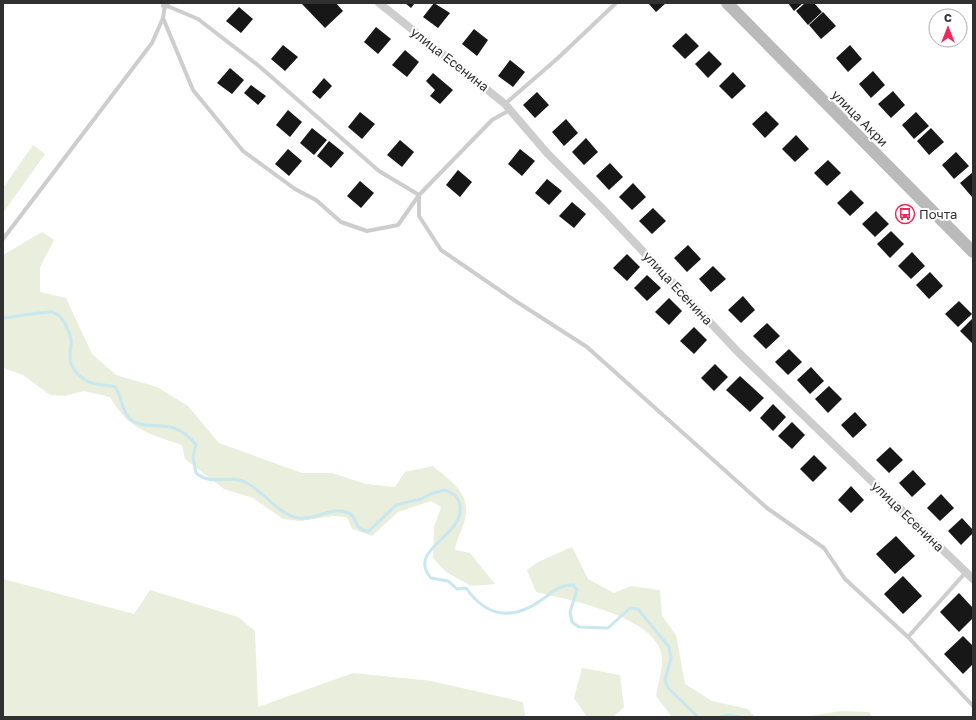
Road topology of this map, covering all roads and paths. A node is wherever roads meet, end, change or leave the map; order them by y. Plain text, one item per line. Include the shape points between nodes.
1 (379, 3) edge
2 (616, 3) edge
3 (727, 3) edge
4 (166, 4) edge
5 (163, 18) junction
6 (505, 104) junction
7 (511, 110) junction
8 (419, 196) junction
9 (3, 239) edge
10 (973, 252) edge
11 (966, 572) junction
12 (973, 579) edge
13 (908, 637) junction
14 (973, 706) edge

1 - 6 street, улица Есенина
2 - 6 lane
3 - 10 main road, улица Акри
4 - 5 lane
4 - 8 lane via 198,19 259,66 379,171
5 - 8 lane via 193,90 243,151 294,189 316,200 340,222 367,231 398,225
5 - 9 lane via 152,43
6 - 7 street, улица Есенина
7 - 8 lane via 492,120
7 - 11 street, улица Есенина via 547,153 739,353
8 - 13 lane via 419,216 441,250 587,347 767,508 824,548 845,579
11 - 12 street, улица Есенина
11 - 13 lane
13 - 14 lane

